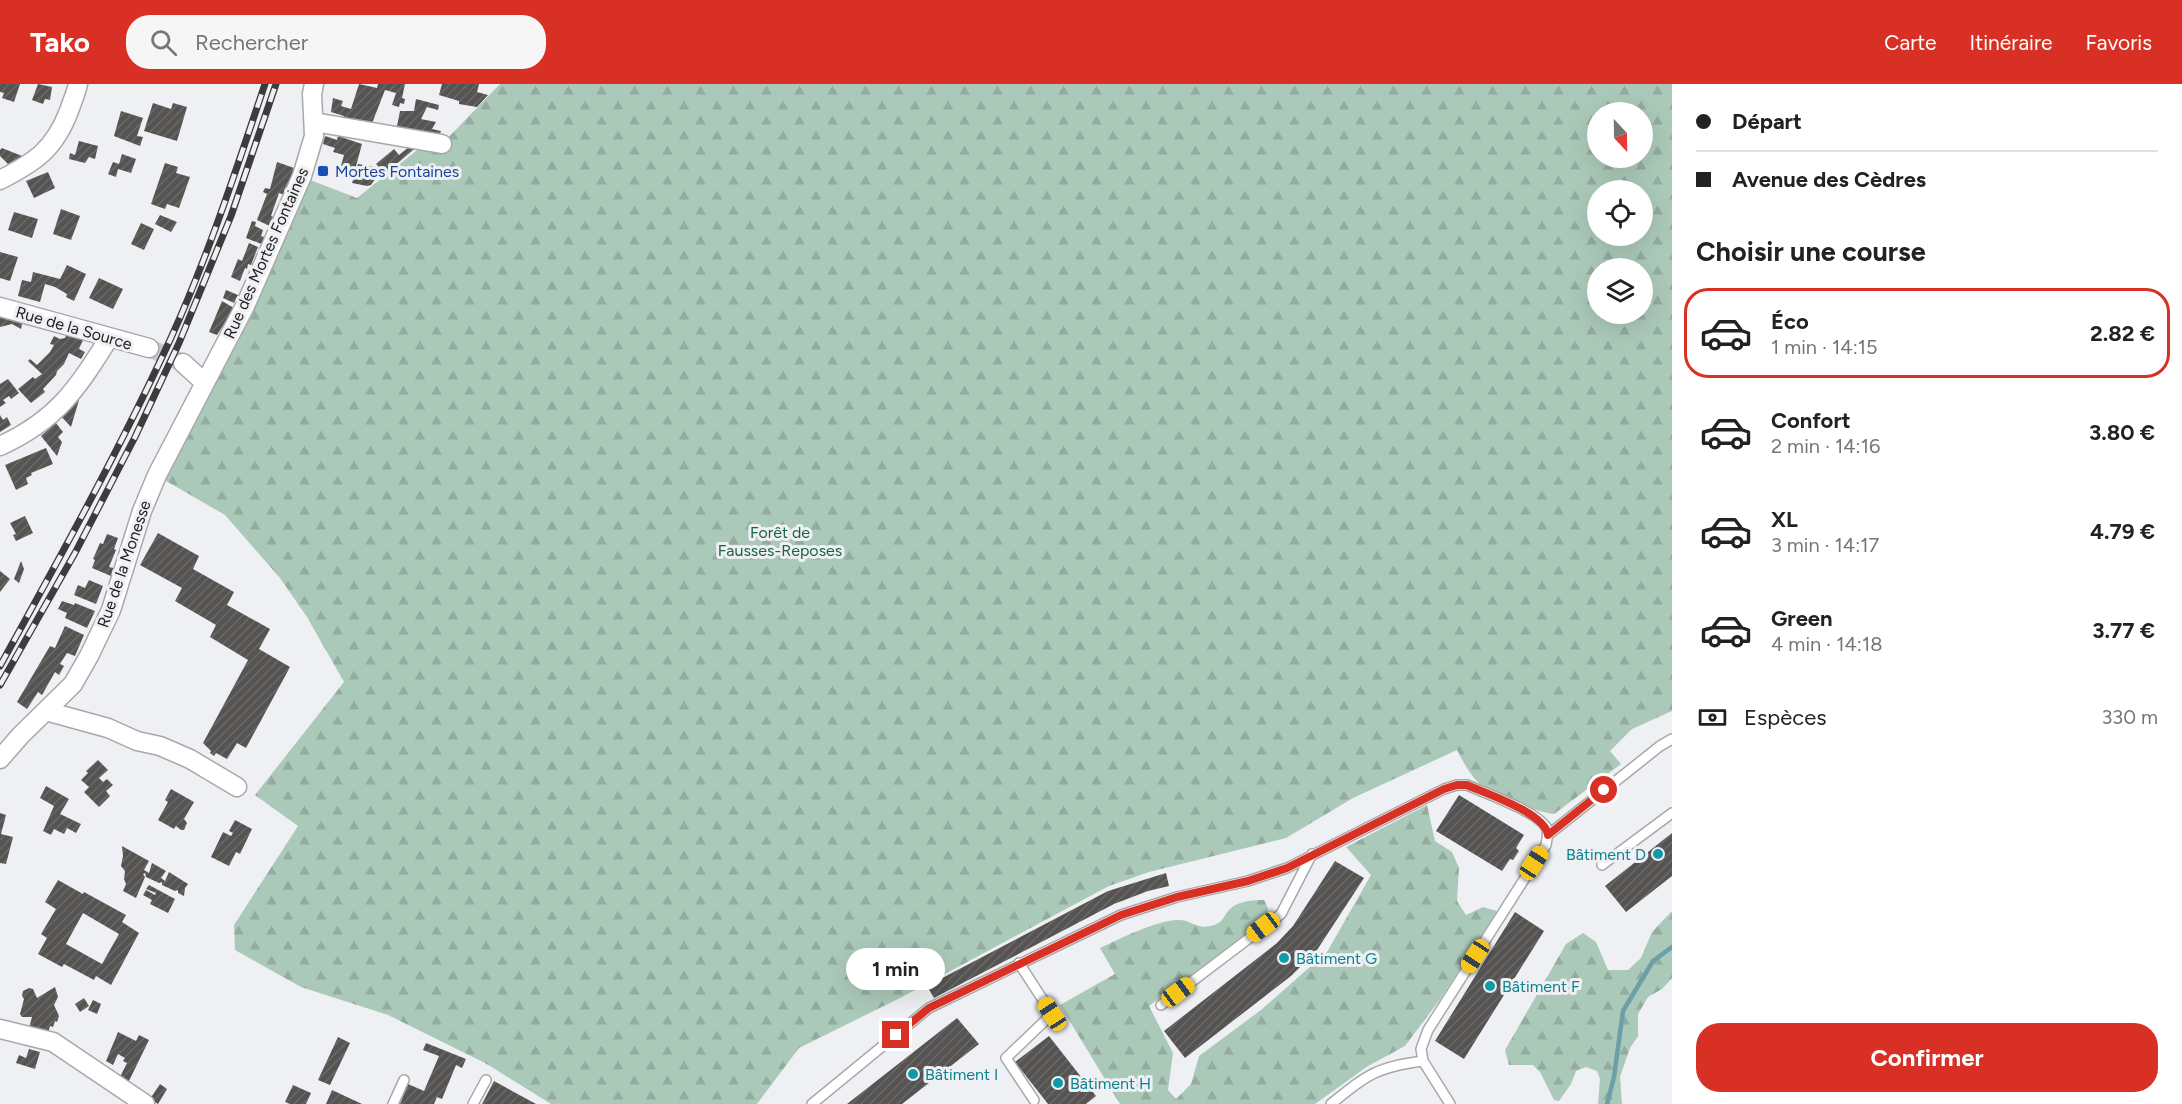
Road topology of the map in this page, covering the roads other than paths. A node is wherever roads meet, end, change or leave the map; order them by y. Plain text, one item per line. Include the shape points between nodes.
1 (78, 84) edge
2 (314, 84) edge
3 (314, 122) junction
4 (442, 144) dead end
5 (0, 180) edge
6 (0, 307) edge
7 (109, 338) junction
8 (149, 348) tunnel mouth
9 (183, 363) tunnel mouth
10 (205, 382) junction
11 (0, 446) edge
12 (46, 711) junction
13 (1672, 739) edge
14 (0, 759) edge
15 (237, 787) dead end
16 (1672, 813) edge
17 (1548, 835) junction
18 (1312, 854) junction
19 (1602, 865) dead end
20 (1019, 963) junction
21 (1161, 1005) dead end
22 (0, 1029) edge
23 (1423, 1061) junction
24 (404, 1080) dead end
25 (486, 1080) dead end
26 (1034, 1100) dead end
27 (145, 1104) edge
28 (393, 1104) edge
29 (473, 1104) edge
30 (812, 1104) edge
31 (1331, 1104) edge
32 (1450, 1104) edge

1 - 5 street via 64,124 46,151
2 - 3 street, Rue des Mortes Fontaines
3 - 4 street
3 - 10 street, Rue des Mortes Fontaines via 314,136 302,176 245,306
6 - 7 street, Rue de la Source
7 - 8 street, Rue de la Source
7 - 11 street via 72,395 53,414
9 - 10 street
10 - 12 street, Rue de la Monesse via 157,475 111,610 89,656 73,684
12 - 14 street, Rue de la Monesse
12 - 15 street via 160,746
13 - 17 lane
16 - 19 lane
17 - 18 lane via 1543,823 1527,812 1467,785 1457,785
17 - 23 lane via 1546,845 1428,1030 1421,1049
18 - 20 lane via 1287,868 1248,881 1121,915
18 - 21 lane via 1281,914
20 - 26 lane via 1052,1014 1006,1058
20 - 30 lane via 929,1008
22 - 27 street via 53,1042
23 - 31 lane via 1371,1073
23 - 32 lane
24 - 28 lane
25 - 29 lane

